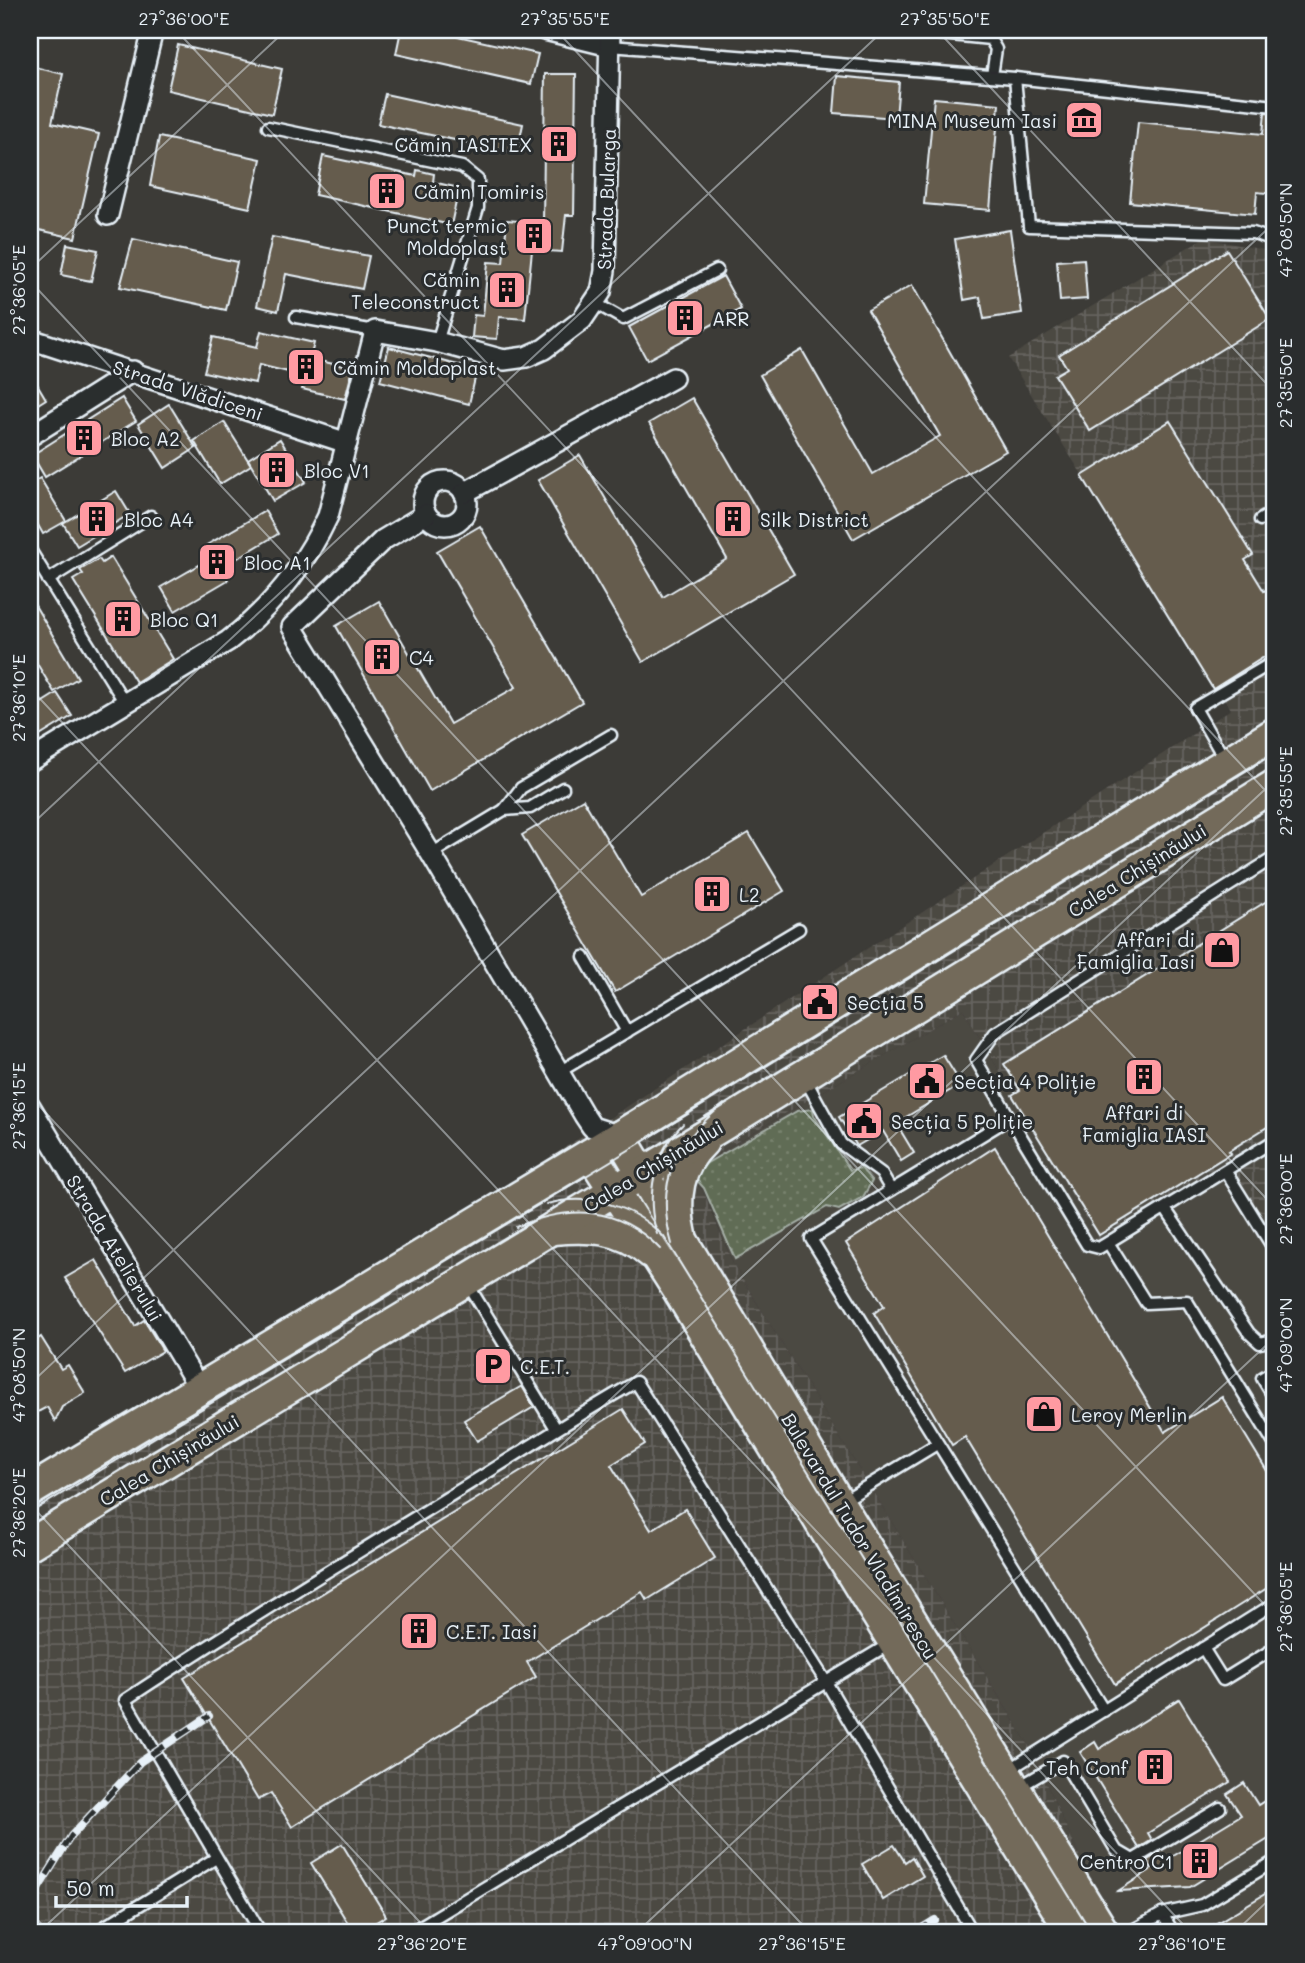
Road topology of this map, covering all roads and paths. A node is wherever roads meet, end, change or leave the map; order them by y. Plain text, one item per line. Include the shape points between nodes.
1 (153, 30) edge
2 (545, 30) edge
3 (902, 30) edge
4 (610, 38) edge
5 (992, 76) junction
6 (1015, 78) junction
7 (1275, 106) edge
8 (268, 127) dead end
9 (108, 215) dead end
10 (1275, 249) edge
11 (716, 270) dead end
12 (595, 303) junction
13 (296, 317) dead end
14 (375, 331) junction
15 (30, 339) edge
16 (437, 342) junction
17 (133, 371) junction
18 (673, 378) dead end
19 (30, 436) edge
20 (347, 443) junction
21 (464, 493) junction
22 (1275, 511) edge
23 (426, 514) junction
24 (151, 516) dead end
25 (1260, 520) dead end
26 (30, 550) edge
27 (48, 580) junction
28 (1275, 661) edge
29 (125, 703) junction
30 (1275, 733) edge
31 (611, 735) dead end
32 (30, 761) edge
33 (1227, 763) junction
34 (1275, 785) edge
35 (564, 788) dead end
36 (504, 810) junction
37 (431, 854) junction
38 (1275, 857) edge
39 (800, 929) dead end
40 (583, 957) dead end
41 (627, 1031) junction
42 (559, 1072) junction
43 (802, 1074) junction
44 (31, 1112) edge
45 (1010, 1118) junction
46 (723, 1125) junction
47 (620, 1136) junction
48 (592, 1140) junction
49 (1275, 1140) edge
50 (1226, 1172) junction
51 (642, 1173) junction
52 (614, 1190) junction
53 (891, 1190) junction
54 (1166, 1210) junction
55 (549, 1229) junction
56 (1109, 1244) junction
57 (1275, 1251) edge
58 (671, 1252) junction
59 (465, 1279) junction
60 (1275, 1340) edge
61 (1275, 1370) edge
62 (201, 1391) junction
63 (1275, 1399) edge
64 (555, 1427) junction
65 (937, 1444) junction
66 (1275, 1445) edge
67 (30, 1491) edge
68 (827, 1510) junction
69 (30, 1544) edge
70 (1275, 1603) edge
71 (905, 1635) junction
72 (1203, 1648) junction
73 (1275, 1648) edge
74 (826, 1682) junction
75 (1104, 1712) junction
76 (999, 1788) junction
77 (1220, 1808) dead end
78 (216, 1858) junction
79 (1275, 1861) edge
80 (1162, 1913) junction
81 (94, 1933) edge
82 (261, 1933) edge
83 (409, 1933) edge
84 (953, 1933) edge
85 (1072, 1933) edge
86 (1104, 1933) edge
87 (1127, 1933) edge
88 (1174, 1933) edge

1 - 9 street
2 - 4 street
3 - 5 lane via 990,39 996,49
4 - 5 lane
4 - 12 street, Strada Bularga via 605,271
5 - 6 lane
6 - 7 lane
6 - 10 lane via 1029,226 1253,233 1271,240
8 - 16 lane via 462,167 478,180 478,208
11 - 12 lane via 623,319
12 - 16 street, Strada Bularga via 564,335 526,357 504,360
13 - 14 lane
14 - 16 street, Strada Bularga
14 - 20 street
15 - 17 street, Strada Vlădiceni
17 - 19 street
17 - 20 street, Strada Vlădiceni
18 - 21 street
20 - 29 street via 323,525 274,600 228,641
21 - 23 street via 466,510 456,522 443,525
21 - 23 street via 450,482 436,484 425,493
22 - 25 lane
23 - 37 street via 383,540 292,627
24 - 27 lane
26 - 27 lane
27 - 29 lane
28 - 33 lane via 1195,708
29 - 32 street
30 - 33 main road
31 - 36 lane via 521,788
33 - 47 main road
34 - 43 main road, Calea Chișinăului
35 - 36 lane via 530,808
36 - 37 lane
37 - 42 street
38 - 45 lane via 995,1033 976,1060
39 - 41 lane
40 - 41 lane
41 - 42 lane
42 - 48 street
43 - 46 main road, Calea Chișinăului
43 - 53 lane via 841,1143 881,1173
44 - 62 street, Strada Atelierului
45 - 53 lane
45 - 56 lane via 1087,1245 1099,1248
46 - 51 main road, Calea Chișinăului
46 - 58 main road via 692,1152 682,1168
47 - 48 main road
47 - 51 main road, Bulevardul Tudor Vladimirescu
48 - 52 main road, Bulevardul Tudor Vladimirescu
48 - 62 main road
49 - 50 lane
50 - 54 lane
50 - 57 lane
51 - 52 main road, Calea Chișinăului
51 - 58 main road, Bulevardul Tudor Vladimirescu
52 - 55 main road, Calea Chișinăului
52 - 58 main road, Bulevardul Tudor Vladimirescu
53 - 65 lane via 811,1239
54 - 56 lane
54 - 60 lane via 1249,1333 1260,1343
55 - 58 main road via 597,1227
55 - 59 main road, Calea Chișinăului
56 - 66 lane via 1146,1303 1187,1301
58 - 68 main road, Bulevardul Tudor Vladimirescu
59 - 64 lane
59 - 69 main road, Calea Chișinăului
61 - 63 lane via 1262,1378
62 - 67 main road
64 - 74 lane via 636,1382
64 - 78 lane via 125,1700
65 - 68 lane
65 - 75 lane
68 - 71 main road, Bulevardul Tudor Vladimirescu
70 - 72 lane
71 - 74 lane
71 - 76 main road, Bulevardul Tudor Vladimirescu
72 - 73 lane via 1223,1680
72 - 75 lane
74 - 83 lane
74 - 84 lane via 968,1924
75 - 76 lane
76 - 77 lane via 1063,1762 1116,1850 1133,1860
76 - 85 main road, Bulevardul Tudor Vladimirescu
76 - 86 main road, Bulevardul Tudor Vladimirescu
78 - 81 lane
78 - 82 lane
79 - 80 lane via 1202,1905
80 - 87 lane
80 - 88 lane

